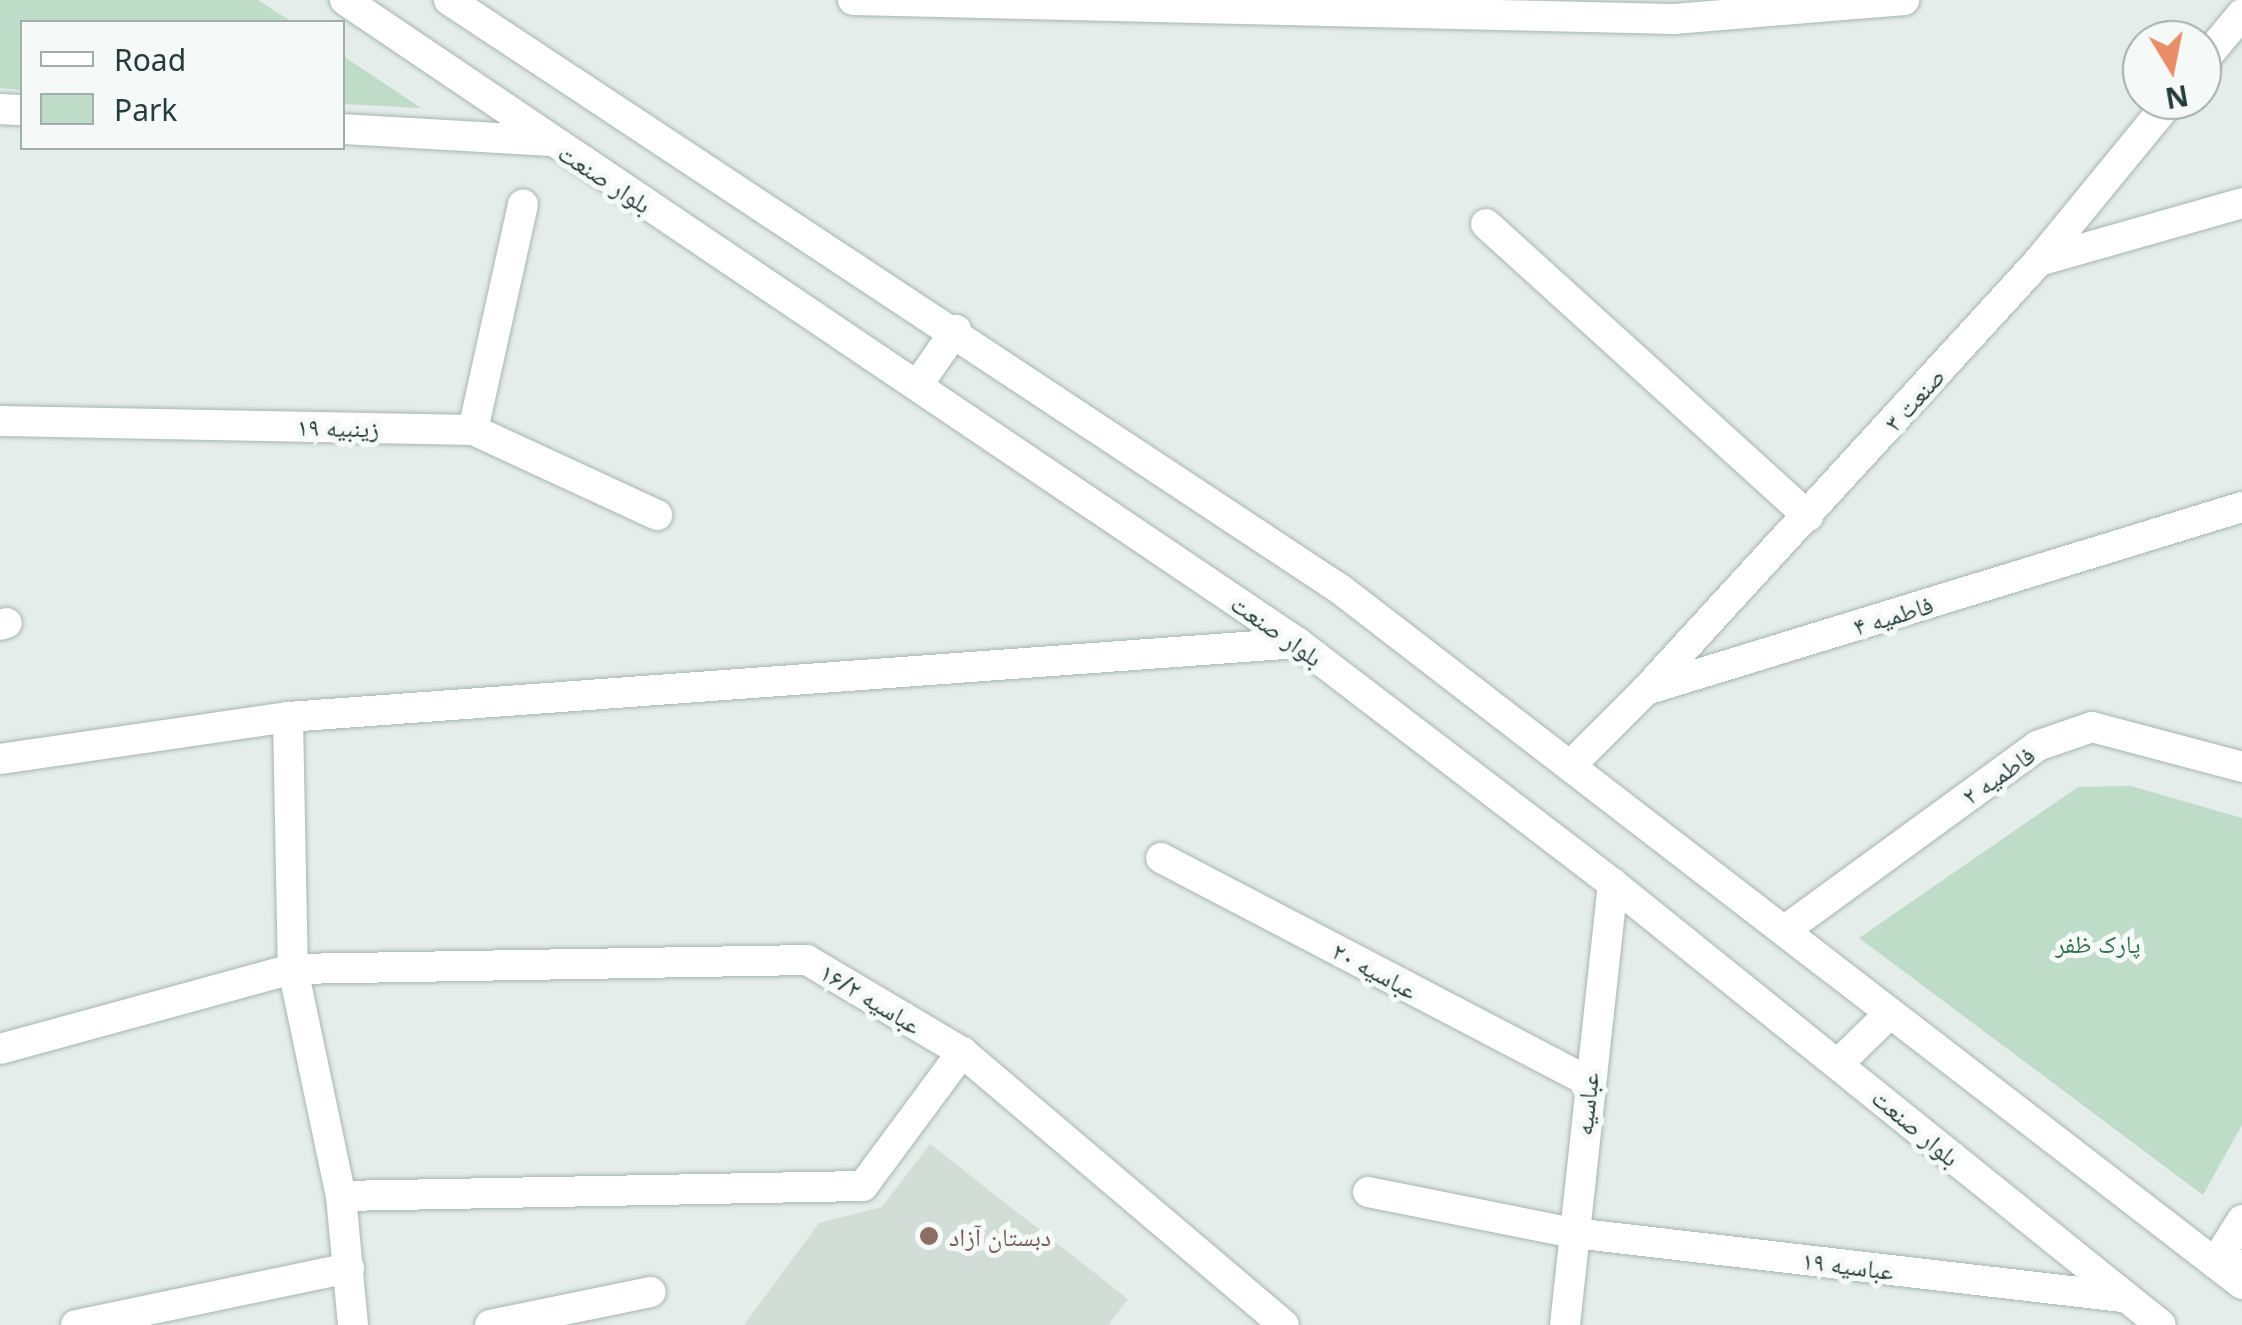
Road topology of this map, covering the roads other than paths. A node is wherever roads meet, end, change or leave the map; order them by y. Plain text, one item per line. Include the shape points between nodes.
1 (345, 0) edge
2 (449, 0) edge
3 (853, 0) edge
4 (1904, 0) edge
5 (2242, 14) edge
6 (2222, 38) edge
7 (2155, 120) edge
8 (345, 129) edge
9 (550, 142) junction
10 (2242, 202) edge
11 (523, 204) dead end
12 (1486, 224) dead end
13 (2039, 261) junction
14 (956, 330) junction
15 (919, 382) junction
16 (0, 420) edge
17 (473, 430) junction
18 (2242, 507) edge
19 (657, 516) dead end
20 (1808, 516) junction
21 (1298, 643) junction
22 (1646, 690) junction
23 (288, 717) junction
24 (0, 758) edge
25 (1570, 766) junction
26 (2242, 767) edge
27 (1161, 858) dead end
28 (1613, 884) junction
29 (1786, 930) junction
30 (293, 969) junction
31 (1888, 1015) junction
32 (0, 1049) edge
33 (962, 1052) junction
34 (1839, 1062) junction
35 (1588, 1081) junction
36 (1368, 1192) dead end
37 (341, 1196) junction
38 (2242, 1220) edge
39 (1574, 1233) junction
40 (2229, 1264) edge
41 (350, 1268) junction
42 (2242, 1284) edge
43 (651, 1292) dead end
44 (2122, 1298) junction
45 (76, 1325) edge
46 (353, 1325) edge
47 (490, 1325) edge
48 (1284, 1325) edge
49 (1566, 1325) edge
50 (2162, 1325) edge

1 - 9 street, بلوار صنعت
2 - 14 street
3 - 4 street via 1674,19
5 - 6 street
7 - 13 street, صنعت ۳
8 - 9 street
9 - 15 street, بلوار صنعت
10 - 13 street
11 - 17 street
12 - 20 street
13 - 20 street, صنعت ۳
14 - 15 street
14 - 25 street via 1340,590
15 - 21 street, بلوار صنعت
16 - 17 street, زینبیه ۱۹
17 - 19 street, زینبیه ۱۹
18 - 22 street, فاطمیه ۴
20 - 22 street, صنعت ۳
21 - 23 street
21 - 28 street, بلوار صنعت
22 - 25 street, فاطمیه ۴
23 - 24 street
23 - 30 street
25 - 29 street
26 - 29 street, فاطمیه ۲ via 2092,727 2037,746
27 - 35 street, عباسیه ۲۰
28 - 34 street, بلوار صنعت
28 - 35 street, عباسیه
29 - 31 street
30 - 32 street, عباسیه ۱۶/۲
30 - 33 street, عباسیه ۱۶/۲ via 807,960
30 - 37 street
31 - 34 street
31 - 40 street
33 - 37 street via 863,1186
33 - 48 street, عباسیه ۱۶/۲
34 - 44 street, بلوار صنعت
35 - 39 street, عباسیه
36 - 39 street, عباسیه ۱۹
37 - 41 street
38 - 40 street
39 - 44 street, عباسیه ۱۹
39 - 49 street, عباسیه
40 - 42 street
41 - 45 street
41 - 46 street
43 - 47 street
44 - 50 street, بلوار صنعت

